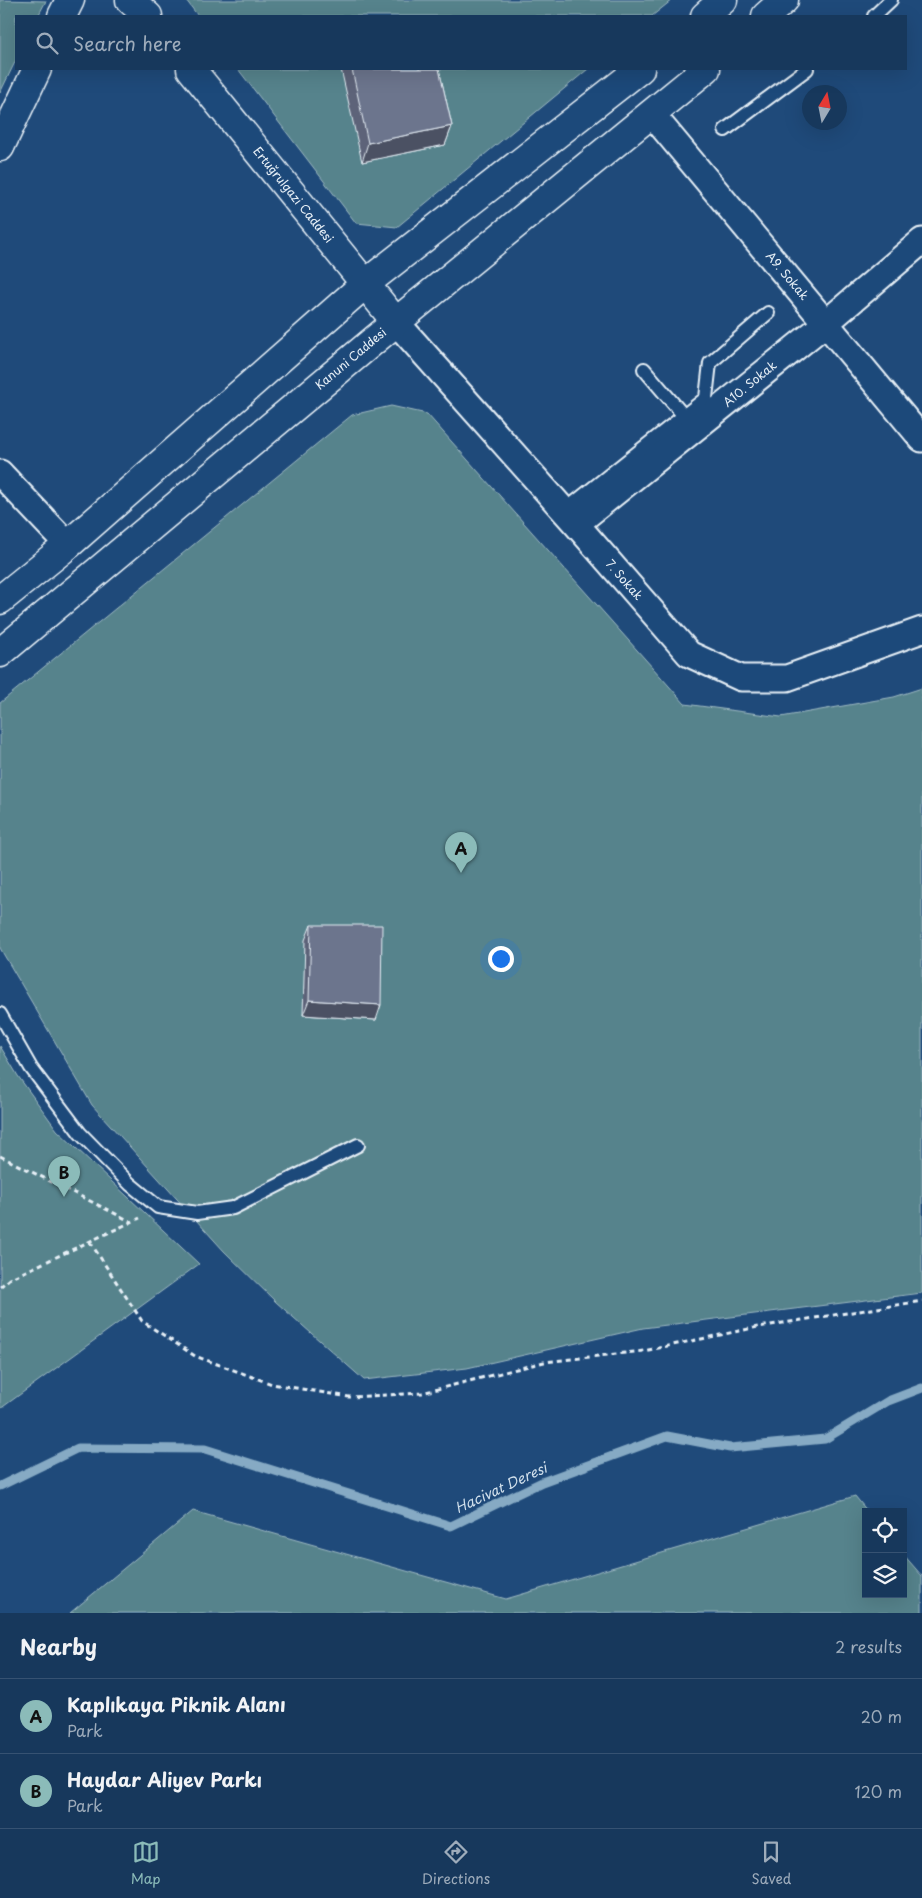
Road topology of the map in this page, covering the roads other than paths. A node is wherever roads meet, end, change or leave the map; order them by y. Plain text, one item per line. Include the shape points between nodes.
1 (70, 0) edge
2 (130, 0) edge
3 (723, 0) edge
4 (784, 0) edge
5 (891, 0) edge
6 (62, 15) edge
7 (147, 15) edge
8 (706, 15) edge
9 (767, 15) edge
10 (875, 15) edge
11 (37, 70) edge
12 (192, 70) edge
13 (639, 70) edge
14 (705, 70) edge
15 (806, 70) edge
16 (652, 113) junction
17 (725, 130) dead end
18 (0, 147) edge
19 (922, 241) edge
20 (365, 284) junction
21 (768, 313) dead end
22 (396, 322) junction
23 (826, 323) junction
24 (644, 369) dead end
25 (684, 416) junction
26 (922, 439) edge
27 (0, 473) edge
28 (570, 518) junction
29 (68, 545) junction
30 (0, 600) edge
31 (922, 630) edge
32 (0, 653) edge
33 (0, 1014) edge
34 (358, 1145) dead end

1 - 6 main road
2 - 7 main road
3 - 8 main road
4 - 9 main road
5 - 10 lane
11 - 18 main road
12 - 20 main road, Ertuğrulgazi Caddesi
13 - 20 main road
14 - 16 main road, Kanuni Caddesi
15 - 17 lane
16 - 22 main road, Kanuni Caddesi
16 - 23 street, A9. Sokak
19 - 23 street, A10. Sokak
20 - 22 main road, Ertuğrulgazi Caddesi
20 - 29 main road
21 - 25 lane via 710,363 706,398
22 - 28 street, 7. Sokak
22 - 32 main road, Kanuni Caddesi
23 - 26 street, A9. Sokak
23 - 28 street, A10. Sokak
24 - 25 lane
25 - 28 lane
27 - 29 street
28 - 31 street, 7. Sokak via 689,654 741,678 787,678
29 - 30 main road
33 - 34 lane via 31,1068 80,1134 158,1207 197,1213 233,1208

